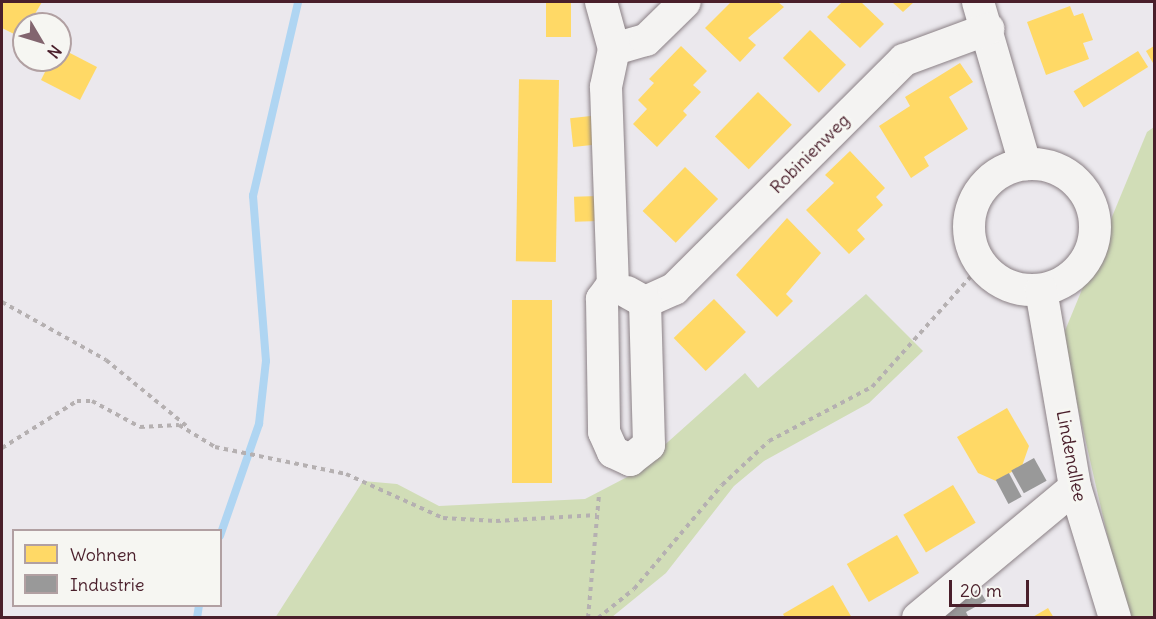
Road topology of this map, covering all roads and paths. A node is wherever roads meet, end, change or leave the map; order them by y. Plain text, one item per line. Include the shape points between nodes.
1 (601, 2) edge
2 (685, 2) edge
3 (982, 9) edge
4 (614, 49) junction
5 (1025, 164) junction
6 (973, 274) dead end
7 (613, 284) junction
8 (1041, 290) junction
9 (2, 302) edge
10 (645, 302) junction
11 (189, 429) junction
12 (2, 448) edge
13 (1075, 487) junction
14 (599, 494) dead end
15 (597, 515) junction
16 (588, 618) edge
17 (598, 618) edge
18 (918, 618) edge
19 (1115, 618) edge

1 - 4 street
2 - 4 street via 646,40
3 - 5 street
3 - 10 street, Robinienweg via 904,60 674,289
4 - 7 street via 606,87
5 - 8 street via 1063,171 1089,200 1095,219 1094,239 1076,273
5 - 8 street via 985,183 968,224 971,247 998,281
6 - 17 path via 872,387 769,441 722,484 634,589
7 - 10 street
7 - 10 street via 602,299 604,432 613,452 630,460 649,445
8 - 13 street, Lindenallee
9 - 11 path via 106,360
11 - 12 path via 140,427 92,401 77,401
11 - 15 path via 197,440 216,447 346,474 444,518 496,521
13 - 18 street
13 - 19 street, Lindenallee
14 - 15 path
15 - 16 path

